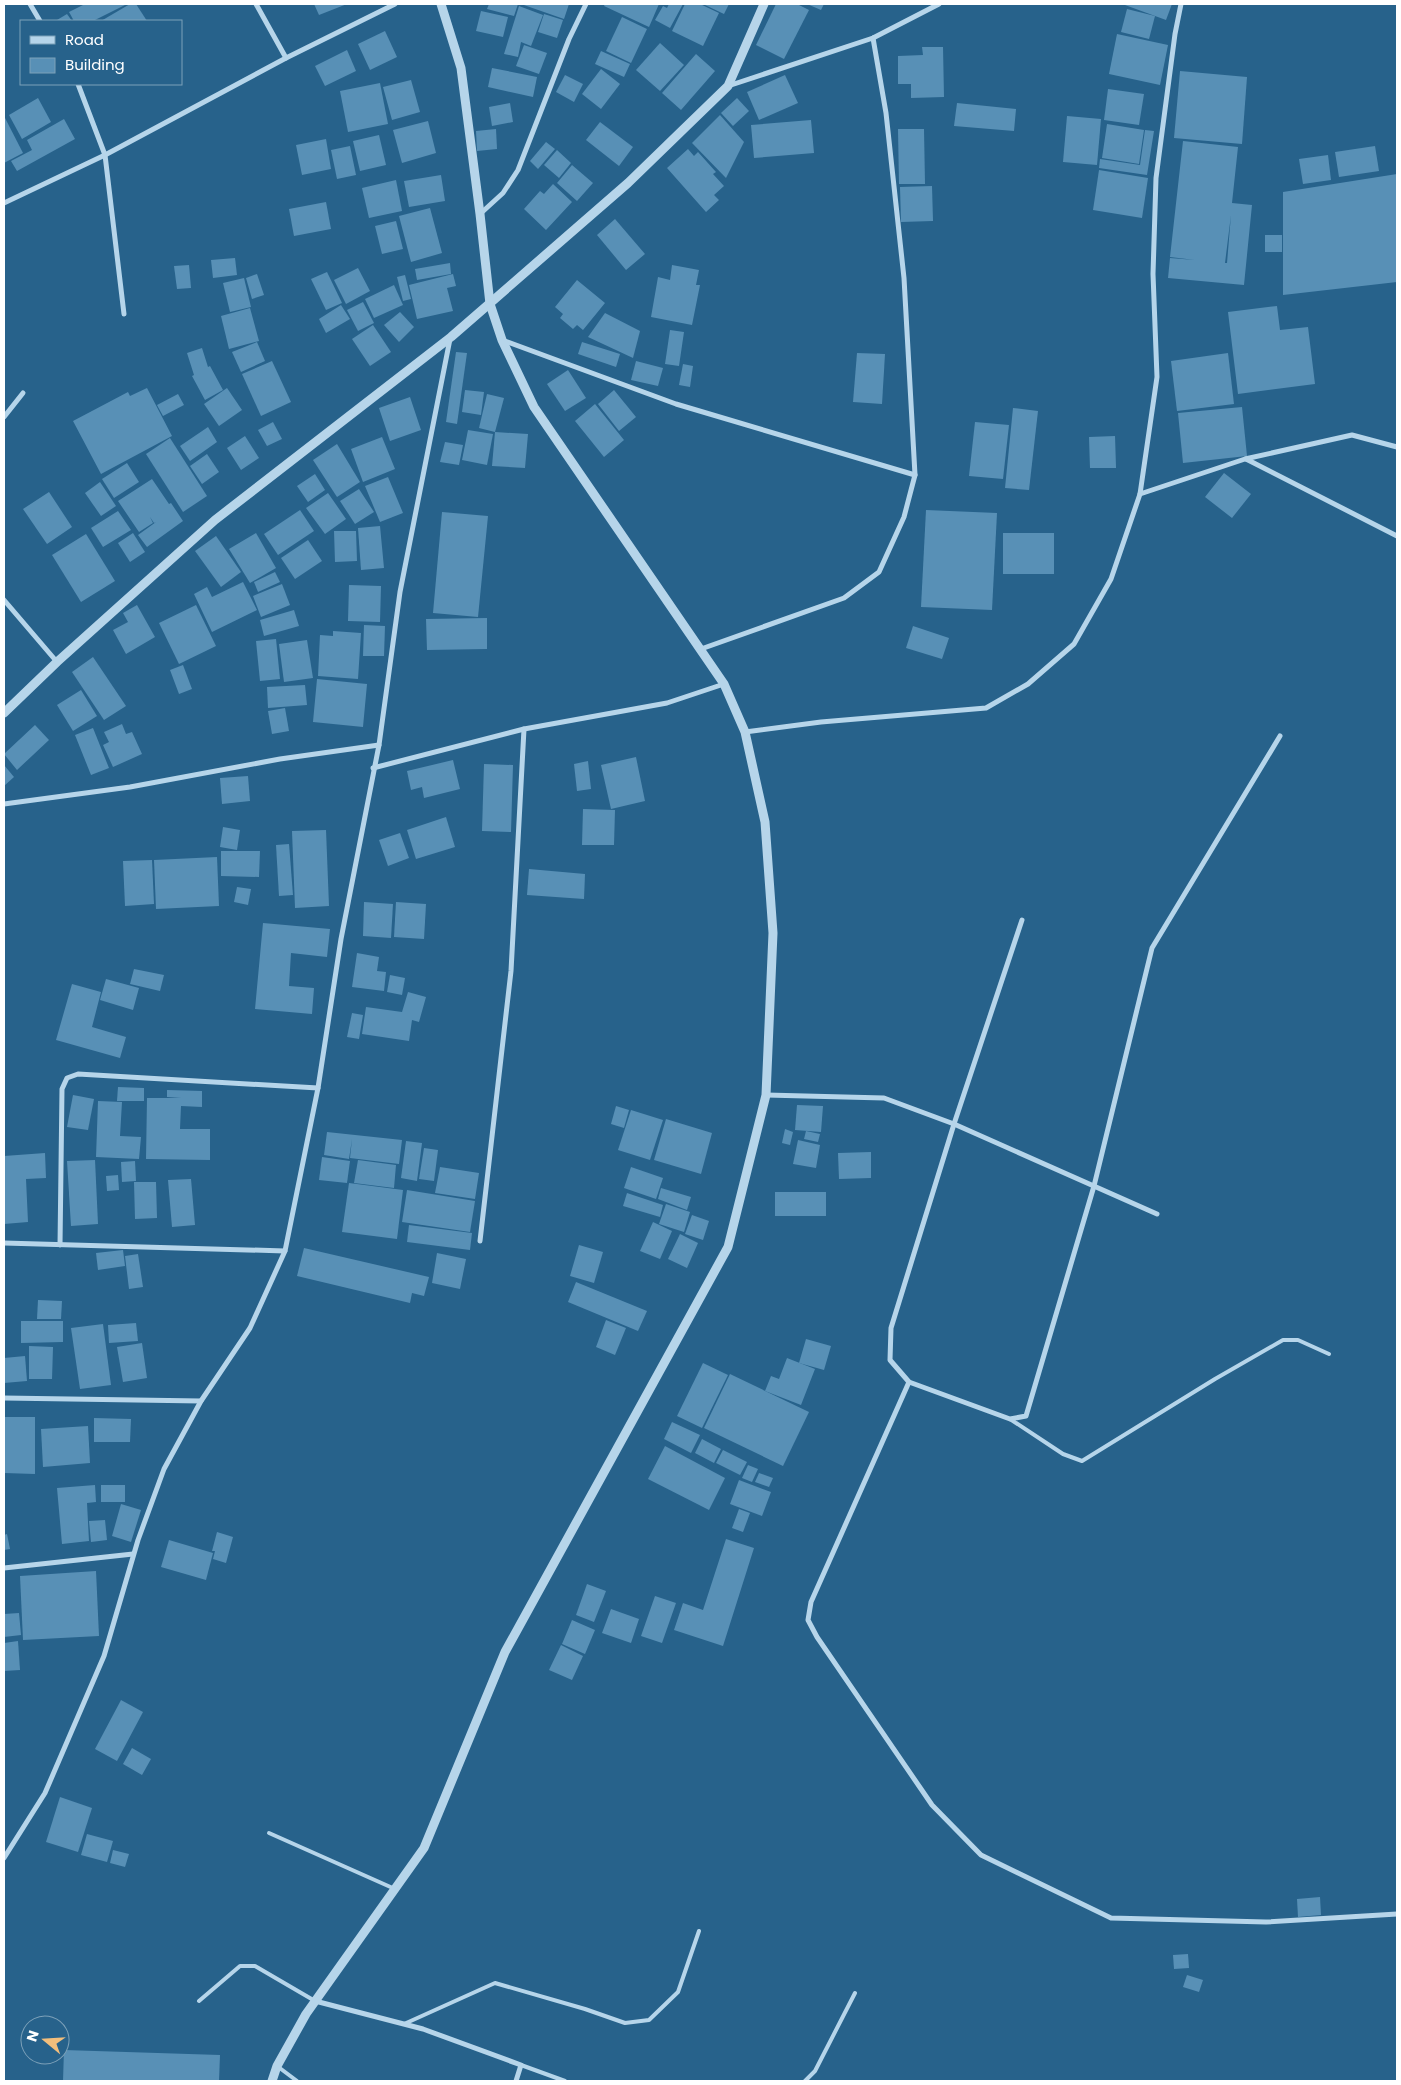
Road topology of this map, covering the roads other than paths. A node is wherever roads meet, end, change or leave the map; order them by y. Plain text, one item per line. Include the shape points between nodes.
1 (30, 4) edge
2 (256, 4) edge
3 (395, 4) edge
4 (441, 4) edge
5 (586, 4) edge
6 (764, 4) edge
7 (939, 4) edge
8 (1181, 4) edge
9 (39, 20) edge
10 (873, 38) junction
11 (286, 58) junction
12 (78, 85) edge
13 (728, 86) junction
14 (105, 155) junction
15 (4, 203) edge
16 (480, 214) junction
17 (490, 304) junction
18 (124, 314) dead end
19 (451, 337) junction
20 (502, 340) junction
21 (23, 393) dead end
22 (4, 416) edge
23 (1397, 447) edge
24 (1245, 459) junction
25 (915, 475) junction
26 (1140, 494) junction
27 (1397, 536) edge
28 (4, 600) edge
29 (701, 649) junction
30 (57, 662) junction
31 (724, 684) junction
32 (4, 713) edge
33 (524, 729) junction
34 (745, 732) junction
35 (1280, 736) dead end
36 (379, 744) junction
37 (373, 768) junction
38 (4, 804) edge
39 (1022, 920) dead end
40 (318, 1088) junction
41 (766, 1094) junction
42 (954, 1124) junction
43 (1094, 1186) junction
44 (1157, 1214) dead end
45 (480, 1241) dead end
46 (4, 1243) edge
47 (60, 1245) junction
48 (285, 1251) junction
49 (1329, 1354) dead end
50 (909, 1382) junction
51 (4, 1398) edge
52 (201, 1401) junction
53 (1010, 1419) junction
54 (133, 1554) junction
55 (4, 1568) edge
56 (269, 1833) dead end
57 (4, 1858) edge
58 (395, 1889) junction
59 (1397, 1914) edge
60 (699, 1932) dead end
61 (855, 1994) dead end
62 (199, 2001) dead end
63 (316, 2001) junction
64 (404, 2024) junction
65 (521, 2065) junction
66 (277, 2066) junction
67 (272, 2081) edge
68 (297, 2081) edge
69 (516, 2081) edge
70 (565, 2081) edge
71 (805, 2081) edge

1 - 9 street
2 - 11 street
3 - 11 street
4 - 16 street via 462,68
5 - 16 street via 518,170 503,193
6 - 13 street
7 - 10 street
8 - 26 street via 1156,178 1153,274 1157,377
10 - 13 street
10 - 25 street via 886,113 904,278
11 - 14 street
12 - 14 street
13 - 17 street via 628,183
14 - 15 street
14 - 18 street
16 - 17 street
17 - 19 street
17 - 20 street
19 - 30 street via 215,520
19 - 36 street via 400,592
20 - 25 street via 676,404
20 - 29 street via 534,407
21 - 22 street
23 - 24 street via 1352,435
24 - 26 street
24 - 27 street
25 - 29 street via 904,517 879,572 844,598
26 - 34 street via 1111,579 1074,644 1028,684 986,708
28 - 30 street
29 - 31 street
30 - 32 street
31 - 33 street via 667,703
31 - 34 street
33 - 37 street
33 - 45 street via 511,971
34 - 41 street via 766,822 773,933
35 - 43 street via 1152,948
36 - 37 street
36 - 38 street via 280,758 130,787
37 - 40 street via 341,939
39 - 42 street
40 - 47 street via 78,1074 67,1078 62,1089
40 - 48 street
41 - 42 street via 884,1098
41 - 58 street via 728,1246 505,1652 424,1848
42 - 43 street
42 - 50 street via 891,1328 890,1360
43 - 44 street
43 - 53 street via 1026,1416
46 - 47 street
47 - 48 street
48 - 52 street via 250,1328
49 - 53 lane via 1298,1340 1283,1340 1082,1461 1063,1454
50 - 53 street
50 - 59 street via 811,1602 808,1620 932,1805 981,1855 1111,1918 1266,1922
51 - 52 street
52 - 54 street via 164,1469
54 - 55 street
54 - 57 street via 104,1656 45,1793
56 - 58 lane
58 - 63 street
60 - 64 lane via 678,1992 649,2020 625,2023 495,1983
61 - 71 lane via 815,2071
62 - 63 lane via 240,1966 255,1966
63 - 64 street
63 - 66 street
64 - 65 street
65 - 69 street
65 - 70 lane
66 - 67 street
66 - 68 lane

